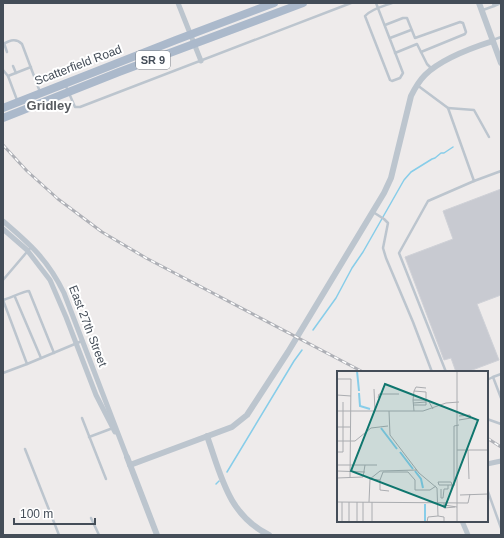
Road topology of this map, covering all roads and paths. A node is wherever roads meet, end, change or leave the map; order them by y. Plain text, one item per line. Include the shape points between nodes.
1 (178, 3) edge
2 (274, 3) edge
3 (303, 3) edge
4 (351, 3) edge
5 (376, 3) edge
6 (392, 3) edge
7 (479, 3) edge
8 (501, 3) edge
9 (494, 4) edge
10 (378, 8) junction
11 (481, 11) junction
12 (385, 25) junction
13 (412, 30) junction
14 (190, 34) junction
15 (501, 37) edge
16 (390, 38) junction
17 (415, 38) junction
18 (492, 40) junction
19 (3, 43) edge
20 (194, 44) junction
21 (417, 44) junction
22 (7, 52) dead end
23 (420, 52) junction
24 (395, 53) junction
25 (201, 60) junction
26 (501, 63) edge
27 (13, 66) dead end
28 (31, 68) junction
29 (431, 69) junction
30 (3, 70) edge
31 (16, 73) junction
32 (8, 76) junction
33 (65, 83) junction
34 (416, 85) junction
35 (41, 93) junction
36 (68, 93) junction
37 (18, 102) junction
38 (3, 108) edge
39 (448, 108) junction
40 (3, 118) edge
41 (489, 138) dead end
42 (501, 171) edge
43 (474, 181) junction
44 (373, 212) junction
45 (3, 221) edge
46 (3, 229) edge
47 (32, 246) junction
48 (27, 250) junction
49 (3, 280) edge
50 (15, 297) junction
51 (3, 300) edge
52 (83, 341) junction
53 (77, 344) junction
54 (54, 353) junction
55 (40, 358) junction
56 (27, 364) junction
57 (432, 371) edge
58 (446, 371) edge
59 (3, 373) edge
60 (501, 374) edge
61 (493, 377) junction
62 (488, 380) edge
63 (501, 398) edge
64 (82, 418) dead end
65 (488, 419) edge
66 (501, 424) edge
67 (113, 428) junction
68 (207, 436) junction
69 (89, 437) junction
70 (25, 448) dead end
71 (127, 457) junction
72 (501, 461) edge
73 (488, 464) edge
74 (130, 465) junction
75 (106, 479) dead end
76 (488, 492) edge
77 (91, 518) dead end
78 (462, 522) edge
79 (501, 528) edge
80 (59, 535) edge
81 (98, 535) edge
82 (156, 535) edge
83 (269, 535) edge
84 (468, 535) edge

1 - 14 street
2 - 14 main road, Scatterfield Road / SR 9
3 - 20 main road, Scatterfield Road / SR 9
4 - 25 lane
5 - 10 lane
6 - 10 lane
7 - 11 street
8 - 9 lane
9 - 11 lane
10 - 12 lane
10 - 24 lane via 366,16 392,81 400,78 402,73
11 - 18 street
12 - 13 lane via 407,18
12 - 16 lane
13 - 16 lane
13 - 17 lane
14 - 20 street
14 - 33 main road, Scatterfield Road / SR 9
15 - 18 lane
16 - 24 lane
17 - 21 lane
17 - 23 lane via 463,23 465,34
18 - 26 street
18 - 29 street
19 - 22 lane
19 - 28 lane via 19,41
20 - 25 street
20 - 36 main road, Scatterfield Road / SR 9
21 - 23 lane
21 - 24 lane
23 - 29 lane
25 - 36 lane via 80,107 75,107
27 - 31 lane
28 - 31 lane
28 - 35 lane
29 - 34 street
30 - 32 lane
31 - 32 lane
32 - 37 lane
33 - 35 main road, Scatterfield Road / SR 9
33 - 36 lane
34 - 39 lane
34 - 44 street via 406,110 391,178
35 - 37 main road, Scatterfield Road / SR 9
36 - 40 main road, Scatterfield Road / SR 9
37 - 38 main road, Scatterfield Road / SR 9
39 - 41 lane via 474,110
39 - 43 lane
42 - 43 lane
43 - 58 lane via 428,201 399,254
44 - 57 lane via 381,216 388,225 383,248
44 - 68 street via 247,414 232,427
45 - 47 street, East 27th Street
46 - 48 street, East 27th Street
47 - 48 lane
47 - 52 street, East 27th Street via 57,278
48 - 49 lane
48 - 53 street, East 27th Street via 58,295
50 - 51 lane
50 - 54 lane via 25,291 29,292
50 - 55 lane
51 - 56 lane
52 - 53 lane
52 - 71 street, East 27th Street
53 - 54 lane
53 - 67 street, East 27th Street via 96,395
54 - 55 lane
55 - 56 lane
56 - 59 lane
60 - 61 lane
61 - 62 lane
61 - 63 lane
64 - 69 lane
65 - 66 lane
67 - 69 lane
67 - 71 street, East 27th Street
68 - 74 street
68 - 83 street via 232,502 248,521
69 - 75 lane
70 - 80 lane
71 - 74 street, East 27th Street
72 - 73 street
74 - 82 street, East 27th Street
76 - 79 lane
77 - 81 lane
78 - 84 street

